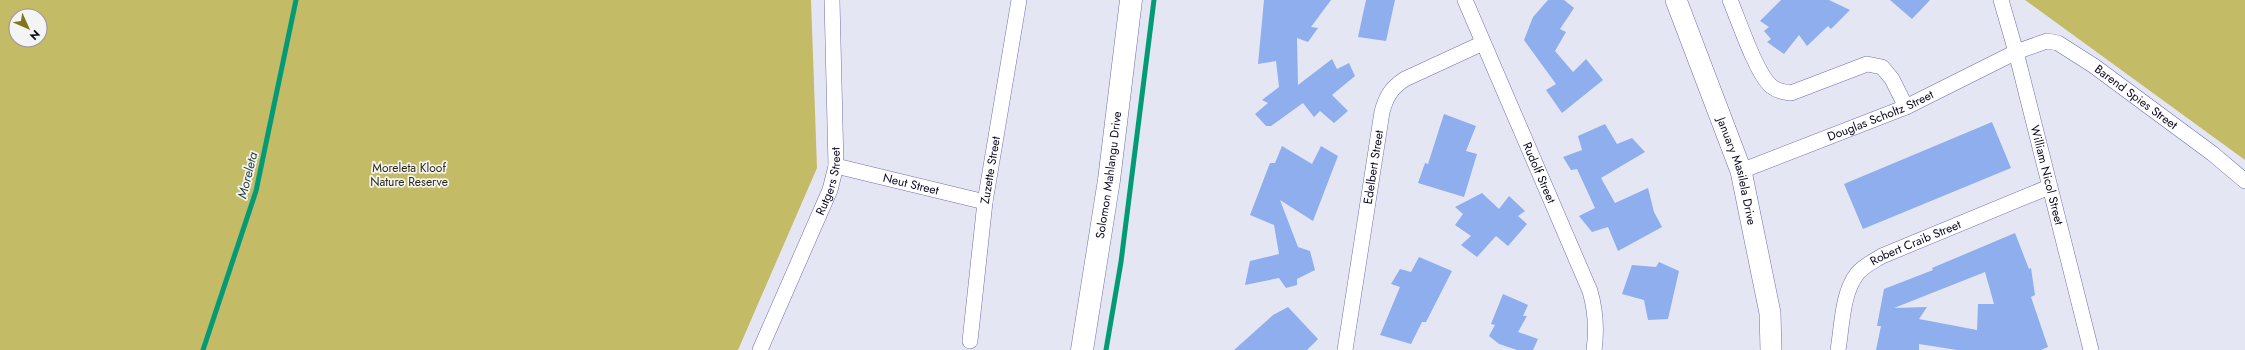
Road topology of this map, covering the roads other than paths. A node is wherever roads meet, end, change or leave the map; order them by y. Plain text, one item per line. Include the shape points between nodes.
1 (832, 0) edge
2 (1019, 0) edge
3 (1131, 0) edge
4 (1465, 0) edge
5 (1676, 0) edge
6 (1730, 0) edge
7 (2001, 0) edge
8 (1483, 43) junction
9 (2016, 52) junction
10 (1906, 107) junction
11 (836, 166) junction
12 (1741, 171) junction
13 (2245, 181) edge
14 (2049, 187) junction
15 (986, 202) junction
16 (970, 341) dead end
17 (760, 350) edge
18 (1082, 350) edge
19 (1345, 350) edge
20 (1594, 350) edge
21 (1772, 350) edge
22 (1838, 350) edge
23 (2091, 350) edge

1 - 11 street, Rutgers Street
2 - 15 street, Zuzette Street
3 - 18 main road, Solomon Mahlangu Drive via 1109,180
4 - 8 street, Rudolf Street
5 - 12 main road, January Masilela Drive
6 - 10 street via 1762,76 1771,87 1791,93 1867,64 1882,67 1892,79
7 - 9 street, William Nicol Street
8 - 19 street, Edelbert Street via 1405,79 1397,84 1386,98
8 - 20 street, Rudolf Street via 1590,291 1597,326
9 - 10 street, Douglas Scholtz Street
9 - 13 street, Barend Spies Street via 2046,41 2070,49 2213,154
9 - 14 street, William Nicol Street
10 - 12 street, Douglas Scholtz Street
11 - 15 street, Neut Street
11 - 17 street, Rutgers Street via 830,190
12 - 21 main road, January Masilela Drive via 1770,313
14 - 22 street, Robert Craib Street via 1882,256 1867,266 1857,274 1848,290
14 - 23 street, William Nicol Street
15 - 16 street, Zuzette Street

